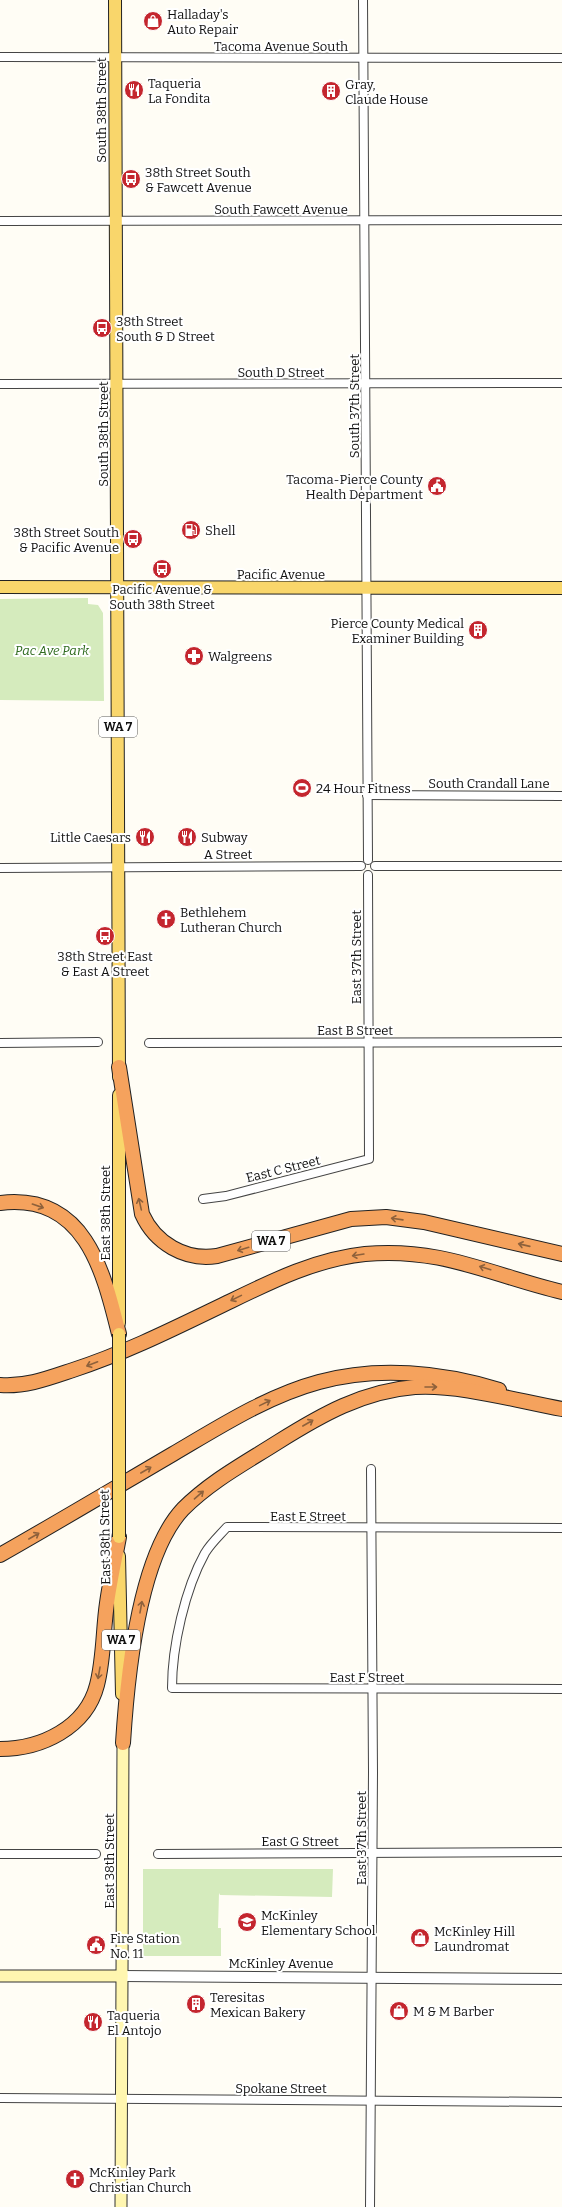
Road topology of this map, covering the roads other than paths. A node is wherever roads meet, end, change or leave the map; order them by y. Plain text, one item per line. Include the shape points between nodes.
1 (115, 0) edge
2 (363, 0) edge
3 (0, 57) edge
4 (115, 58) junction
5 (364, 58) junction
6 (562, 58) edge
7 (116, 220) junction
8 (562, 220) edge
9 (0, 221) edge
10 (364, 221) junction
11 (562, 383) edge
12 (0, 384) edge
13 (366, 384) junction
14 (117, 385) junction
15 (0, 587) edge
16 (118, 587) junction
17 (367, 587) junction
18 (562, 588) edge
19 (368, 795) junction
20 (562, 796) edge
21 (368, 860) junction
22 (361, 866) junction
23 (375, 866) junction
24 (562, 866) edge
25 (118, 867) junction
26 (0, 868) edge
27 (368, 875) junction
28 (98, 1042) dead end
29 (368, 1042) junction
30 (562, 1042) edge
31 (0, 1043) edge
32 (149, 1043) dead end
33 (119, 1066) junction
34 (368, 1159) joint
35 (203, 1199) dead end
36 (0, 1203) edge
37 (562, 1254) edge
38 (562, 1292) edge
39 (119, 1334) junction
40 (0, 1385) edge
41 (562, 1408) edge
42 (371, 1469) dead end
43 (562, 1528) edge
44 (372, 1529) junction
45 (119, 1537) junction
46 (0, 1555) edge
47 (172, 1688) joint
48 (372, 1689) junction
49 (562, 1689) edge
50 (123, 1743) junction
51 (0, 1749) edge
52 (562, 1852) edge
53 (373, 1853) junction
54 (0, 1854) edge
55 (96, 1854) dead end
56 (158, 1854) dead end
57 (0, 1976) edge
58 (122, 1976) junction
59 (372, 1978) junction
60 (562, 1979) edge
61 (0, 2098) edge
62 (122, 2099) junction
63 (371, 2100) junction
64 (562, 2102) edge
65 (121, 2207) edge
66 (370, 2207) edge

1 - 4 main road, South 38th Street
2 - 5 street, South 37th Street
3 - 4 street, Tacoma Avenue South
4 - 5 street, Tacoma Avenue South
4 - 7 main road, South 38th Street
5 - 6 street, Tacoma Avenue South
5 - 10 street, South 37th Street
7 - 9 street, South Fawcett Avenue
7 - 10 street, South Fawcett Avenue
7 - 14 main road, South 38th Street
8 - 10 street, South Fawcett Avenue
10 - 13 street, South 37th Street
11 - 13 street, South D Street
12 - 14 street, South D Street
13 - 14 street, South D Street
13 - 17 street, South 37th Street
14 - 16 main road, South 38th Street / WA 7
15 - 16 main road, Pacific Avenue
16 - 17 main road, Pacific Avenue
16 - 25 main road, South 38th Street / WA 7
17 - 18 main road, Pacific Avenue
17 - 19 street, South 37th Street
19 - 20 street, South Crandall Lane
19 - 21 street, South 37th Street
21 - 22 street
21 - 23 street
22 - 25 street, A Street
22 - 27 street via 362,872
23 - 24 street
23 - 27 street via 374,871
25 - 26 street, A Street
25 - 33 main road, East 38th Street / WA 7
27 - 29 street, East 37th Street
28 - 31 street
29 - 30 street, East B Street
29 - 32 street, East B Street
29 - 34 street, East 37th Street
37 -> 33 highway, WA 7 via 424,1222 370,1217 352,1219 217,1256 199,1257 179,1252 158,1237 142,1214
33 - 39 main road, East 38th Street / WA 7
34 - 35 street, East C Street via 226,1196
36 -> 39 highway via 19,1202 39,1206 62,1217 79,1231 91,1248 102,1272
38 -> 40 highway via 444,1258 404,1253 363,1254 310,1266 275,1280 146,1341 90,1364 34,1383
39 - 45 main road, East 38th Street / WA 7, bridge
46 -> 41 highway via 230,1421 304,1387 336,1378 365,1375 432,1375 461,1379
50 -> 41 highway via 138,1623 150,1570 170,1526 182,1510 218,1478 333,1409 385,1391 441,1387
42 - 44 street, East 37th Street
43 - 44 street, East E Street
44 - 47 street, East E Street via 227,1527 205,1553 192,1583 182,1617
44 - 48 street, East 37th Street
45 - 50 main road, East 38th Street / WA 7
45 -> 51 highway via 107,1603 98,1678 85,1711 68,1728 41,1743 25,1748
47 - 48 street, East F Street
48 - 49 street, East F Street
48 - 53 street, East 37th Street
50 - 58 main road, East 38th Street
52 - 53 street, East G Street
53 - 56 street, East G Street
53 - 59 street, East 37th Street
54 - 55 street
57 - 58 main road, McKinley Avenue
58 - 59 street, McKinley Avenue
58 - 62 main road, East 38th Street
59 - 60 street, McKinley Avenue
59 - 63 street, East 37th Street
61 - 62 street, Spokane Street
62 - 63 street, Spokane Street
62 - 65 main road, East 38th Street
63 - 64 street, Spokane Street
63 - 66 street, East 37th Street

